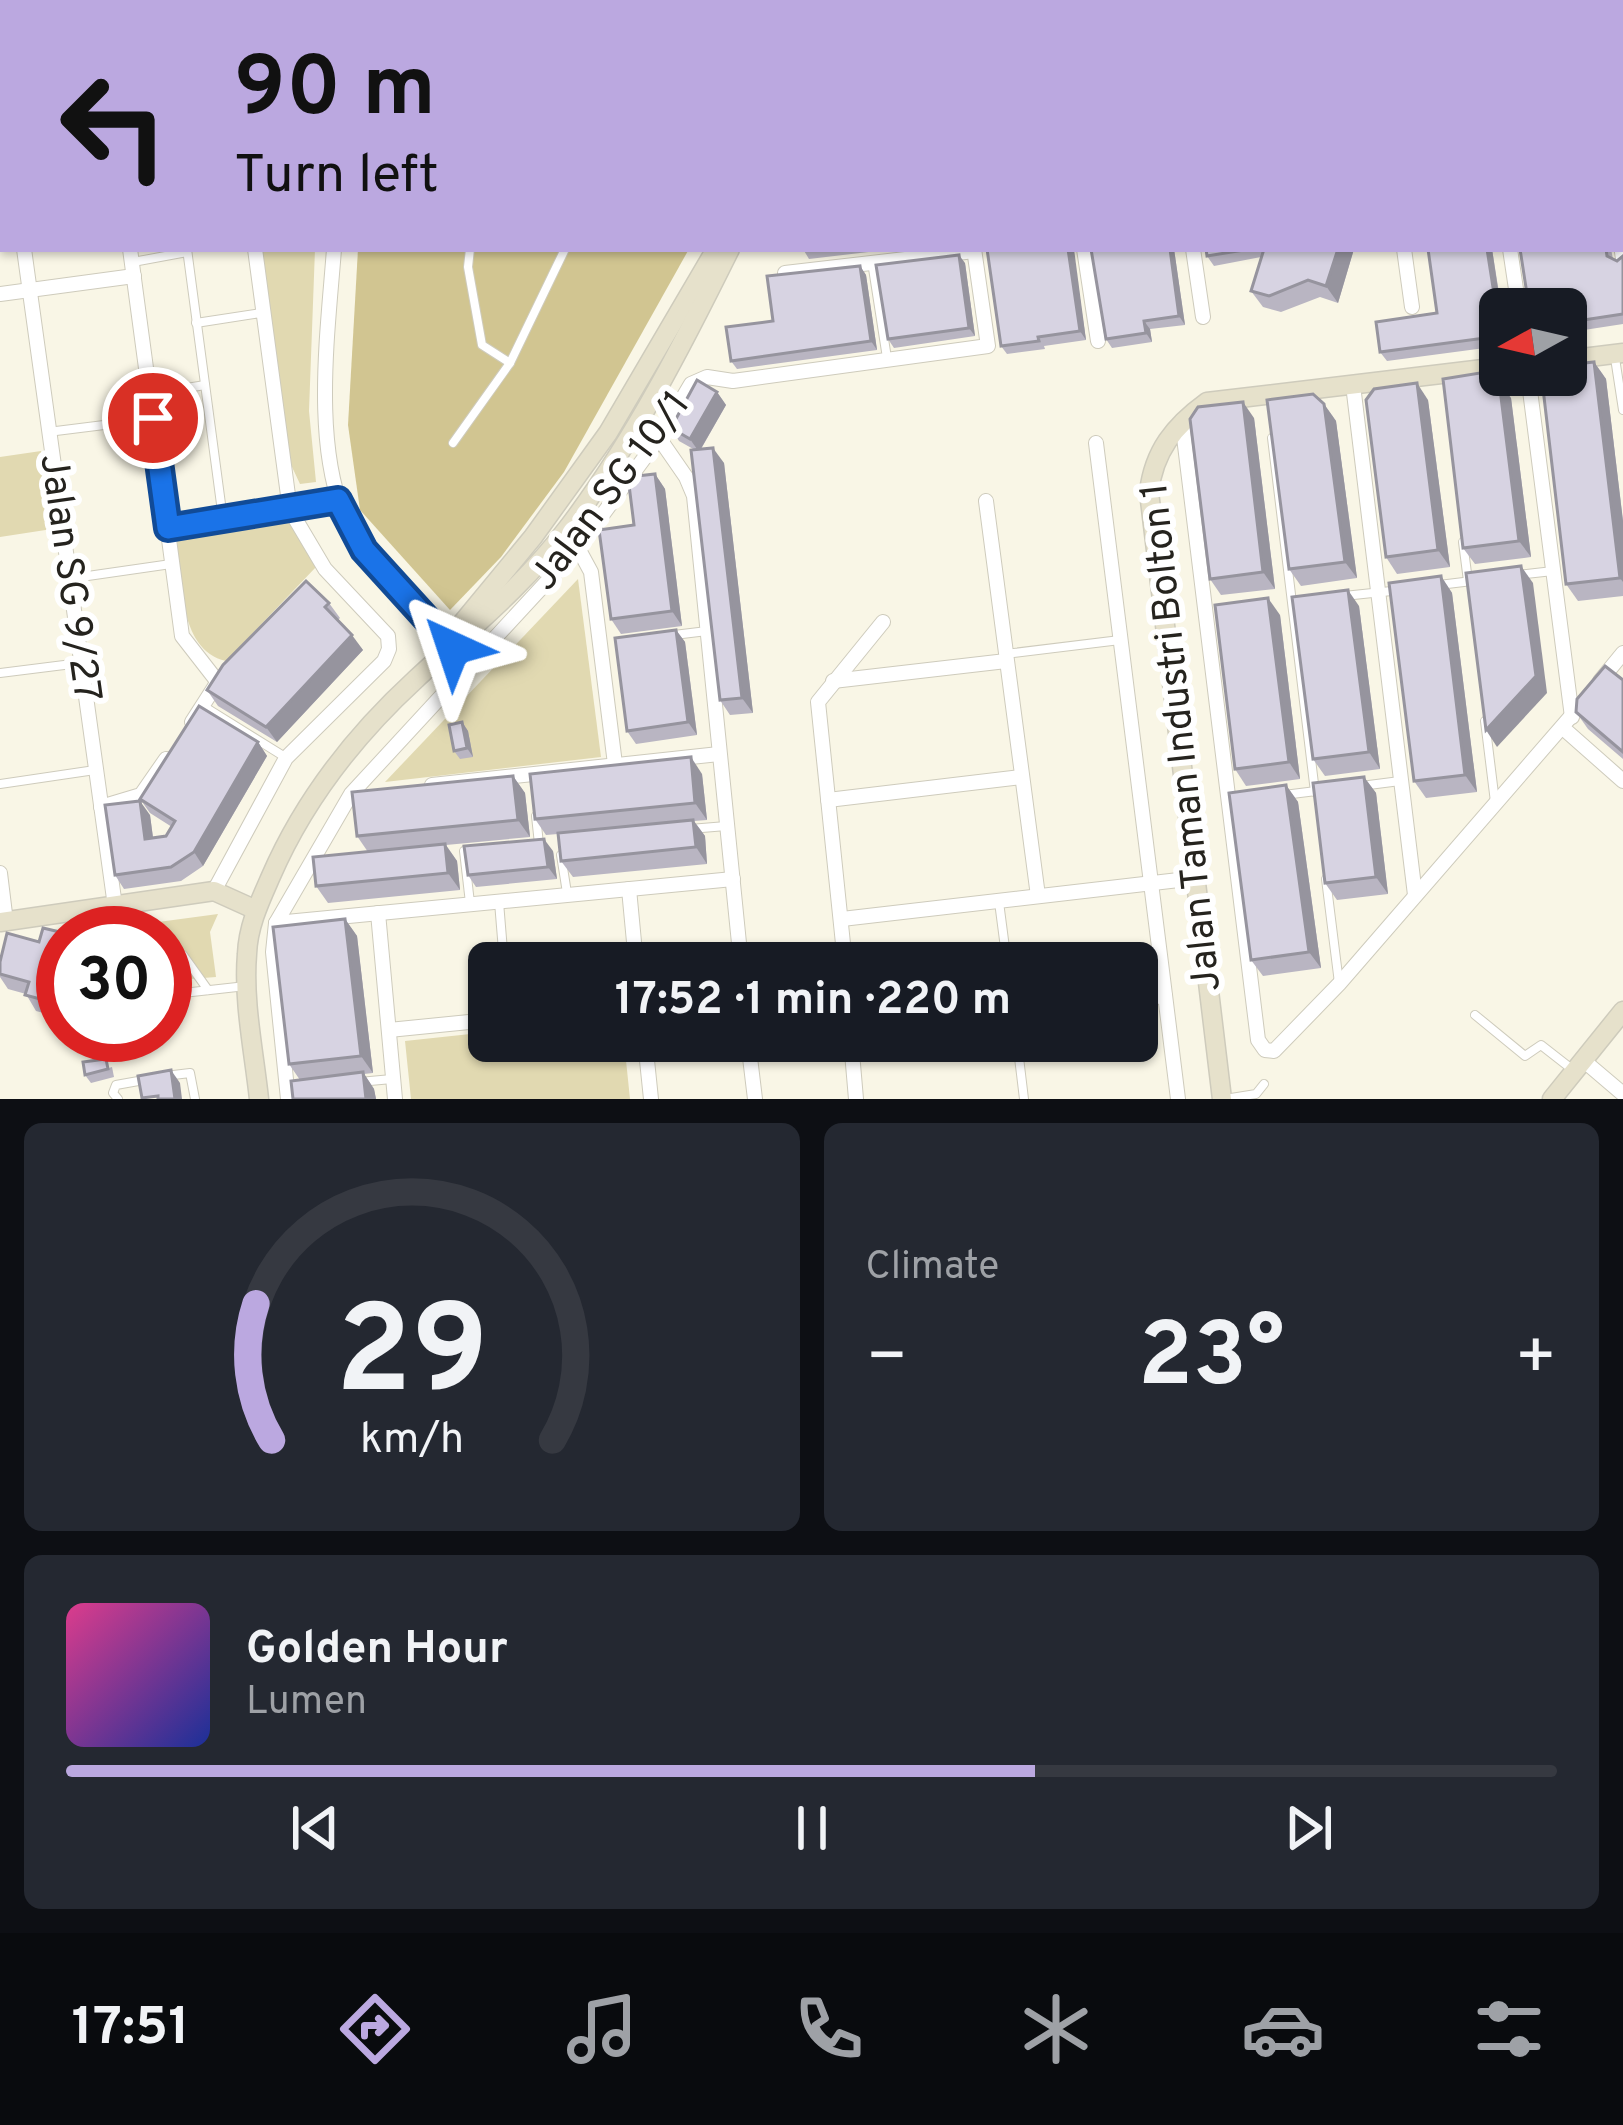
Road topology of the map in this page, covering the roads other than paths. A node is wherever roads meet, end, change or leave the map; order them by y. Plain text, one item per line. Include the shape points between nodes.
1 (24, 252) edge
2 (182, 252) edge
3 (187, 252) edge
4 (255, 252) edge
5 (334, 252) edge
6 (470, 252) edge
7 (564, 252) edge
8 (714, 252) edge
9 (728, 252) edge
10 (960, 252) edge
11 (978, 252) edge
12 (1084, 252) edge
13 (1193, 252) edge
14 (1404, 252) edge
15 (1510, 252) edge
16 (132, 262) edge
17 (872, 262) junction
18 (785, 273) edge
19 (1516, 288) edge
20 (29, 290) junction
21 (0, 294) edge
22 (1412, 307) dead end
23 (261, 313) junction
24 (1203, 317) dead end
25 (196, 323) junction
26 (1098, 341) dead end
27 (1618, 353) edge
28 (1587, 357) edge
29 (887, 360) junction
30 (510, 363) junction
31 (1479, 370) edge
32 (1443, 374) junction
33 (205, 385) junction
34 (1353, 385) junction
35 (149, 394) junction
36 (1267, 395) junction
37 (1531, 396) edge
38 (1446, 397) edge
39 (1623, 410) edge
40 (153, 418) junction
41 (1181, 421) junction
42 (46, 432) junction
43 (659, 439) junction
44 (1096, 442) dead end
45 (453, 443) dead end
46 (338, 500) junction
47 (986, 500) dead end
48 (290, 510) junction
49 (223, 520) junction
50 (168, 528) junction
51 (1462, 535) edge
52 (578, 548) junction
53 (172, 564) junction
54 (325, 569) junction
55 (1553, 571) junction
56 (1510, 576) edge
57 (67, 579) junction
58 (1489, 579) edge
59 (1468, 581) junction
60 (310, 585) edge
61 (1378, 592) junction
62 (1335, 598) edge
63 (1313, 600) edge
64 (1292, 603) junction
65 (1471, 604) edge
66 (1270, 605) edge
67 (1227, 611) edge
68 (1206, 613) junction
69 (883, 622) dead end
70 (708, 631) junction
71 (665, 636) edge
72 (1122, 640) junction
73 (622, 642) edge
74 (450, 645) junction
75 (601, 645) junction
76 (1006, 658) junction
77 (1620, 662) edge
78 (80, 663) junction
79 (233, 665) edge
80 (0, 673) edge
81 (218, 681) junction
82 (833, 681) junction
83 (203, 706) junction
84 (1484, 714) edge
85 (1567, 722) junction
86 (719, 754) junction
87 (286, 758) junction
88 (615, 764) junction
89 (95, 770) junction
90 (531, 773) junction
91 (328, 774) junction
92 (1021, 777) junction
93 (1401, 781) junction
94 (1623, 781) edge
95 (0, 784) edge
96 (418, 786) edge
97 (1358, 786) edge
98 (1337, 788) edge
99 (374, 791) edge
100 (1315, 791) junction
101 (351, 794) junction
102 (1272, 796) edge
103 (1250, 799) edge
104 (828, 800) junction
105 (1228, 801) junction
106 (1495, 803) junction
107 (101, 807) junction
108 (1318, 812) edge
109 (727, 826) junction
110 (679, 830) edge
111 (538, 844) junction
112 (520, 846) edge
113 (483, 850) edge
114 (464, 851) junction
115 (442, 854) edge
116 (329, 865) edge
117 (306, 867) junction
118 (0, 872) edge
119 (1326, 877) edge
120 (1196, 878) junction
121 (733, 879) junction
122 (1153, 882) junction
123 (629, 889) junction
124 (214, 891) junction
125 (567, 895) junction
126 (1038, 896) junction
127 (1415, 896) junction
128 (999, 900) junction
129 (499, 902) junction
130 (470, 904) junction
131 (115, 906) joint
132 (256, 910) junction
133 (378, 914) junction
134 (36, 917) edge
135 (842, 919) junction
136 (3, 922) edge
137 (276, 923) junction
138 (502, 942) edge
139 (634, 942) edge
140 (738, 942) edge
141 (844, 942) edge
142 (1004, 942) edge
143 (192, 968) edge
144 (1339, 985) junction
145 (248, 986) junction
146 (208, 990) junction
147 (192, 992) edge
148 (1165, 996) junction
149 (1158, 997) edge
150 (1623, 1011) edge
151 (1475, 1015) dead end
152 (468, 1022) edge
153 (389, 1030) junction
154 (647, 1062) edge
155 (750, 1062) edge
156 (853, 1062) edge
157 (1020, 1062) edge
158 (1579, 1066) junction
159 (394, 1078) junction
160 (351, 1083) edge
161 (1264, 1084) dead end
162 (308, 1088) edge
163 (1623, 1094) edge
164 (288, 1095) edge
165 (118, 1099) edge
166 (195, 1099) edge
167 (259, 1099) edge
168 (395, 1099) edge
169 (651, 1099) edge
170 (754, 1099) edge
171 (856, 1099) edge
172 (1024, 1099) edge
173 (1178, 1099) edge
174 (1223, 1099) edge
175 (1552, 1099) edge

1 - 20 street, Jalan SG 9/27
2 - 16 lane
3 - 25 lane
4 - 23 street
5 - 46 street via 327,422
6 - 30 lane via 482,345
7 - 30 lane
8 - 74 street via 608,433
9 - 74 street via 649,405 570,525 484,622
10 - 17 street
11 - 29 street via 988,346
12 - 26 street
13 - 24 street
14 - 22 street
15 - 19 street
16 - 20 street
16 - 35 street
17 - 18 street
17 - 29 lane
20 - 21 street
20 - 42 street, Jalan SG 9/27
23 - 25 lane
23 - 48 street
25 - 33 lane
27 - 28 street
27 - 39 lane
29 - 43 street, Jalan SG 10/1 via 733,381 706,377 692,384
30 - 45 lane
31 - 32 street
32 - 34 street
32 - 38 lane
33 - 35 lane
33 - 49 lane
34 - 36 street
34 - 61 street
35 - 40 street
36 - 41 street via 1207,402
36 - 64 lane
37 - 55 street
40 - 42 lane
40 - 50 street
41 - 68 street
41 - 120 street, Jalan Taman Industri Bolton 1 via 1153,465 1149,492
42 - 57 street, Jalan SG 9/27
43 - 52 street, Jalan SG 10/1
43 - 70 street via 691,486
44 - 72 street
46 - 48 street
46 - 74 street via 364,550
47 - 76 street
48 - 49 street
48 - 54 street
49 - 50 street
50 - 53 street
51 - 59 lane
52 - 75 street via 591,572
52 - 101 street, Jalan SG 10/1
53 - 57 lane
53 - 81 street via 182,636
54 - 60 street
54 - 87 street via 388,636 384,661
55 - 56 lane
55 - 85 street
57 - 78 street, Jalan SG 9/27
58 - 59 lane
59 - 61 lane
59 - 65 lane
61 - 62 lane
61 - 93 street
63 - 64 lane
64 - 66 lane
64 - 100 lane
67 - 68 lane
68 - 105 street
69 - 82 street
70 - 71 lane
70 - 86 street
72 - 76 lane
72 - 122 street
73 - 75 lane
74 - 91 street
75 - 88 street
76 - 82 street
76 - 92 street
77 - 85 street
78 - 80 lane
78 - 89 street, Jalan SG 9/27
79 - 81 street
81 - 83 street
82 - 104 street via 818,702
83 - 87 lane
83 - 107 street via 141,795
84 - 106 lane
85 - 94 street
85 - 106 street
86 - 88 street
86 - 109 street
87 - 124 street
88 - 90 street
89 - 95 lane
89 - 107 street, Jalan SG 9/27
90 - 96 street
90 - 111 lane
91 - 101 street
91 - 132 street
92 - 104 street
92 - 126 street
93 - 97 lane
93 - 127 street
98 - 100 lane
99 - 101 street
100 - 102 lane
100 - 108 lane
101 - 117 street, Jalan SG 10/1
103 - 105 lane
104 - 135 street
105 - 144 street via 1265,1050 1274,1051
106 - 127 street
107 - 131 street, Jalan SG 9/27
109 - 110 lane
109 - 121 street
111 - 112 lane
111 - 125 lane via 560,842
113 - 114 lane
114 - 115 lane
114 - 130 lane
116 - 117 lane
117 - 137 street, Jalan SG 10/1
118 - 136 street
119 - 144 lane
120 - 122 street
120 - 174 street, Jalan Taman Industri Bolton 1
121 - 123 street
121 - 140 street
122 - 126 street
122 - 148 street
123 - 125 street
123 - 139 street
124 - 131 street
124 - 132 street
125 - 129 street
126 - 128 street
127 - 144 street
128 - 135 street
128 - 142 lane
129 - 130 street
129 - 138 lane
130 - 133 street
132 - 145 street
133 - 137 street
133 - 153 street
134 - 136 street
135 - 141 street
137 - 164 street, Jalan SG 10/1
143 - 146 lane
145 - 146 lane
145 - 167 street
146 - 147 lane
148 - 149 street
148 - 173 street
150 - 158 street
151 - 158 lane via 1525,1056 1541,1045
152 - 153 street
153 - 159 street
154 - 169 street
155 - 170 street
156 - 171 street
157 - 172 lane
158 - 163 street
158 - 175 street
159 - 160 lane
159 - 168 street
161 - 174 lane via 1256,1094
162 - 164 lane
165 - 166 lane via 116,1085 190,1073

